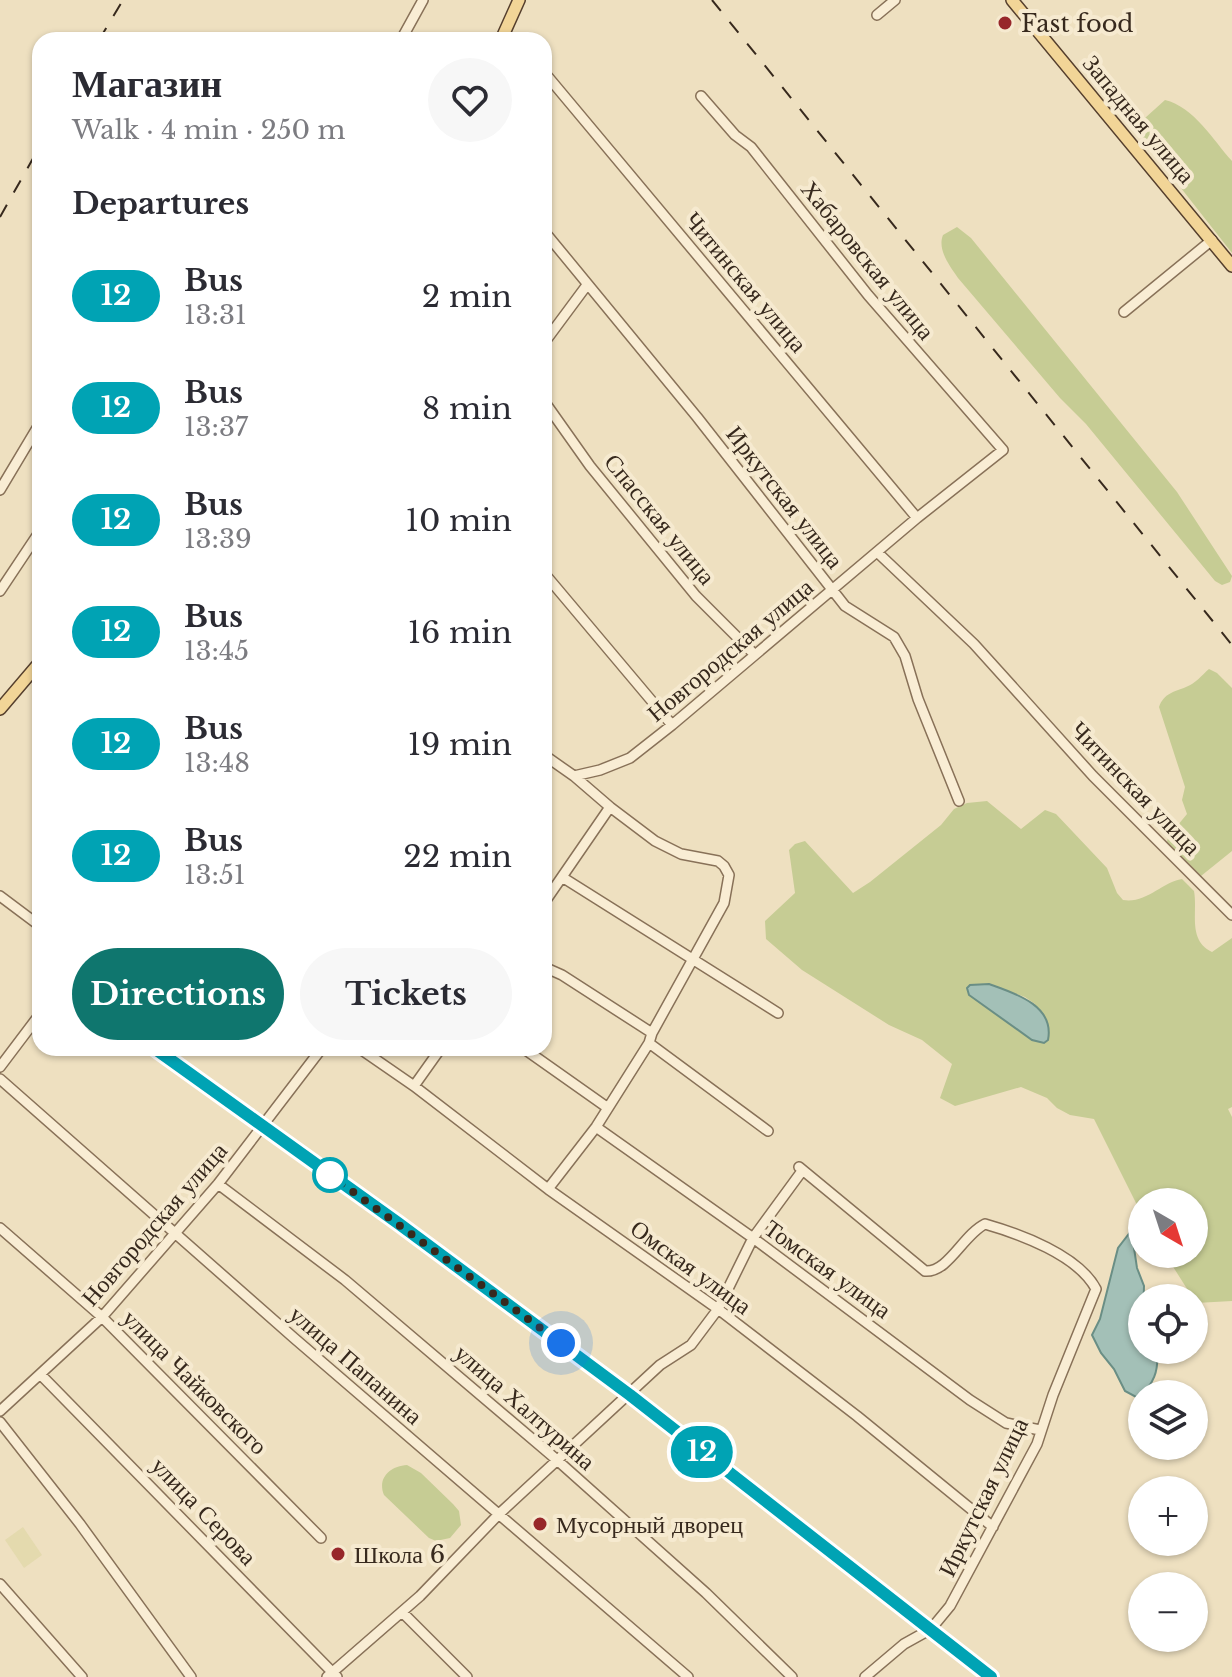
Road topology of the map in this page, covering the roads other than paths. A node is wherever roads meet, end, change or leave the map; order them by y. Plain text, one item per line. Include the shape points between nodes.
1 (423, 0) edge
2 (519, 0) edge
3 (895, 0) edge
4 (1012, 0) edge
5 (877, 15) dead end
6 (405, 32) edge
7 (505, 32) edge
8 (552, 82) edge
9 (701, 96) dead end
10 (1212, 240) junction
11 (552, 241) edge
12 (1232, 266) edge
13 (587, 285) junction
14 (1124, 312) dead end
15 (552, 332) edge
16 (552, 412) edge
17 (32, 436) edge
18 (1003, 450) joint
19 (0, 490) edge
20 (917, 518) junction
21 (32, 543) edge
22 (877, 552) junction
23 (552, 582) edge
24 (832, 590) junction
25 (0, 591) edge
26 (754, 654) junction
27 (32, 671) edge
28 (0, 709) edge
29 (672, 725) junction
30 (552, 761) edge
31 (574, 776) junction
32 (959, 801) dead end
33 (610, 807) junction
34 (562, 877) junction
35 (552, 891) edge
36 (0, 896) edge
37 (1232, 915) edge
38 (32, 920) edge
39 (693, 960) junction
40 (552, 971) edge
41 (778, 1013) dead end
42 (32, 1025) edge
43 (650, 1038) junction
44 (165, 1056) edge
45 (316, 1056) edge
46 (371, 1056) edge
47 (435, 1056) edge
48 (534, 1056) edge
49 (0, 1067) edge
50 (0, 1079) edge
51 (414, 1086) junction
52 (608, 1108) junction
53 (262, 1126) junction
54 (596, 1127) junction
55 (768, 1131) dead end
56 (218, 1184) junction
57 (548, 1189) junction
58 (0, 1228) edge
59 (175, 1234) junction
60 (753, 1238) junction
61 (718, 1309) junction
62 (102, 1317) junction
63 (41, 1375) junction
64 (630, 1395) junction
65 (0, 1411) edge
66 (0, 1422) edge
67 (1040, 1430) junction
68 (557, 1460) junction
69 (499, 1514) junction
70 (993, 1527) junction
71 (321, 1538) dead end
72 (0, 1584) edge
73 (402, 1612) junction
74 (931, 1629) junction
75 (332, 1675) edge
76 (82, 1677) edge
77 (191, 1677) edge
78 (467, 1677) edge
79 (688, 1677) edge
80 (792, 1677) edge
81 (865, 1677) edge
82 (991, 1677) edge

1 - 6 street
2 - 7 main road
3 - 5 street
4 - 10 main road, Западная улица
8 - 20 street, Читинская улица
9 - 18 street, Хабаровская улица via 751,147 868,295
10 - 12 main road, Западная улица
10 - 14 street
11 - 13 street, Иркутская улица
13 - 15 street
13 - 24 street, Иркутская улица
16 - 26 street, Спасская улица via 696,596
17 - 19 street
18 - 20 street, Новгородская улица
20 - 22 street, Новгородская улица
21 - 25 street
22 - 24 street, Новгородская улица
22 - 37 street, Читинская улица via 974,644 1093,776
23 - 29 street
24 - 26 street, Новгородская улица
24 - 32 street, Иркутская улица via 856,615 894,637
26 - 29 street, Новгородская улица
27 - 28 main road
29 - 31 street, Новгородская улица via 630,758
30 - 31 street
31 - 33 street
33 - 34 street
33 - 39 street via 655,841 681,854 718,861 729,875 724,903
34 - 35 street
34 - 39 street
36 - 38 street
39 - 41 street
39 - 43 street
40 - 43 street
42 - 49 street
43 - 52 street
43 - 55 street
44 - 53 street
45 - 53 street, Новгородская улица
46 - 51 street, Омская улица
47 - 51 street
48 - 52 street
50 - 59 street, улица Папанина
51 - 57 street, Омская улица
52 - 54 street
53 - 56 street, Новгородская улица
53 - 64 street
54 - 57 street
54 - 60 street, Томская улица
56 - 59 street, Новгородская улица
56 - 68 street, улица Халтурина via 345,1280
57 - 61 street, Омская улица
58 - 62 street, улица Чайковского
59 - 62 street, Новгородская улица
59 - 69 street, улица Папанина
60 - 61 street
60 - 67 street, Томская улица via 970,1400 1006,1423
60 - 67 street, Иркутская улица via 800,1169 925,1271 944,1265 973,1229 985,1224 1043,1245 1090,1277 1096,1289
61 - 64 street via 691,1345 670,1357
61 - 70 street, Омская улица
62 - 63 street, Новгородская улица
62 - 71 street, улица Чайковского
63 - 65 street, Новгородская улица
63 - 75 street, улица Серова
64 - 68 street
64 - 74 street
66 - 77 street
67 - 70 street, Иркутская улица
68 - 69 street
68 - 80 street, улица Халтурина
69 - 73 street
69 - 79 street, улица Папанина
70 - 74 street, Иркутская улица
72 - 76 street
73 - 75 street
73 - 78 street
74 - 81 street
74 - 82 street

